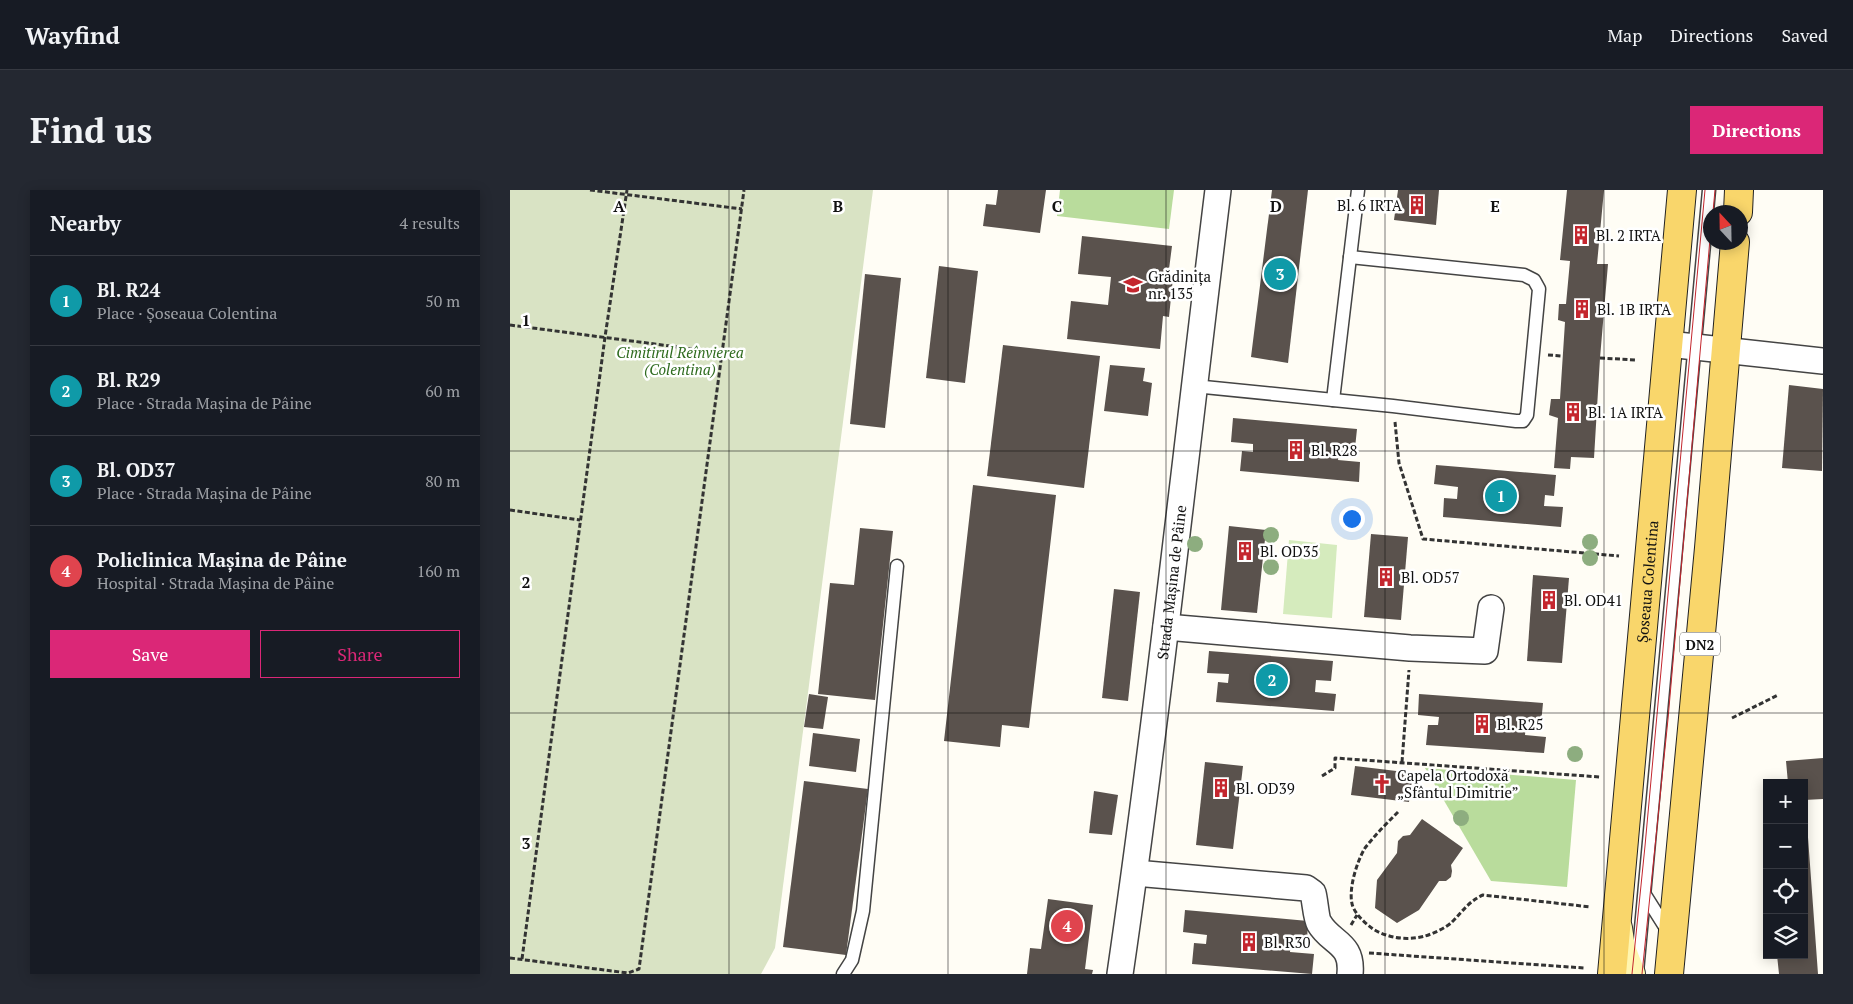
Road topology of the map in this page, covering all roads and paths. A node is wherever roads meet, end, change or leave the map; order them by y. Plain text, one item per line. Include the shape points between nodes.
1 (590, 190) edge
2 (627, 190) edge
3 (744, 190) edge
4 (1218, 190) edge
5 (1358, 190) edge
6 (1682, 190) edge
7 (1709, 190) edge
8 (1739, 190) edge
9 (626, 195) junction
10 (1738, 205) edge
11 (742, 209) junction
12 (1734, 250) edge
13 (1350, 257) junction
14 (510, 325) edge
15 (605, 338) junction
16 (1668, 344) junction
17 (1696, 347) junction
18 (1726, 350) junction
19 (723, 353) junction
20 (1600, 358) dead end
21 (1636, 360) dead end
22 (1823, 361) edge
23 (1194, 386) junction
24 (1333, 400) junction
25 (1393, 406) junction
26 (510, 510) edge
27 (580, 520) junction
28 (1619, 556) dead end
29 (897, 566) dead end
30 (1491, 608) dead end
31 (1166, 627) junction
32 (1410, 648) junction
33 (1778, 695) dead end
34 (1732, 718) dead end
35 (1402, 762) junction
36 (1322, 776) dead end
37 (1600, 776) dead end
38 (1398, 812) dead end
39 (1135, 873) junction
40 (1645, 895) junction
41 (1591, 907) dead end
42 (1616, 917) junction
43 (1672, 937) junction
44 (510, 958) edge
45 (522, 959) junction
46 (1348, 963) edge
47 (1584, 968) dead end
48 (843, 974) edge
49 (1120, 974) edge
50 (1612, 974) edge
51 (1630, 974) edge
52 (1637, 974) edge
53 (1668, 974) edge
54 (1680, 974) edge

1 - 9 path
2 - 9 path
3 - 11 path
4 - 23 street, Strada Mașina de Pâine
5 - 13 lane
6 - 16 main road, Șoseaua Colentina
7 - 17 lane
8 - 10 main road
9 - 11 path
9 - 15 path
11 - 19 path
12 - 18 main road, DN2
13 - 24 lane
13 - 25 lane via 1524,275 1534,280 1539,289 1527,415 1523,420
14 - 15 path
15 - 19 path
15 - 27 path
16 - 17 street
16 - 42 main road, Șoseaua Colentina
17 - 18 street
17 - 40 lane
18 - 22 street
18 - 43 main road, DN2
19 - 45 path via 639,969 628,973
20 - 21 path
23 - 24 lane
23 - 31 street, Strada Mașina de Pâine
24 - 25 lane
25 - 28 path via 1399,464 1423,539
26 - 27 path
27 - 45 path
29 - 48 lane via 863,911 852,960
30 - 32 street via 1485,651
31 - 32 street
31 - 39 street, Strada Mașina de Pâine
32 - 35 path
33 - 34 path
35 - 36 path via 1335,758 1335,768
35 - 37 path
38 - 41 path via 1365,849 1356,867 1352,889 1352,905 1357,915 1383,935 1401,938 1425,936 1450,924 1473,900 1483,895
39 - 46 street via 1306,888 1313,893 1318,922
39 - 49 street, Strada Mașina de Pâine
40 - 43 lane
40 - 52 lane
42 - 50 main road, Șoseaua Colentina
42 - 51 main road via 1621,948
43 - 53 main road, DN2
43 - 54 main road
44 - 45 path
46 - 47 path

